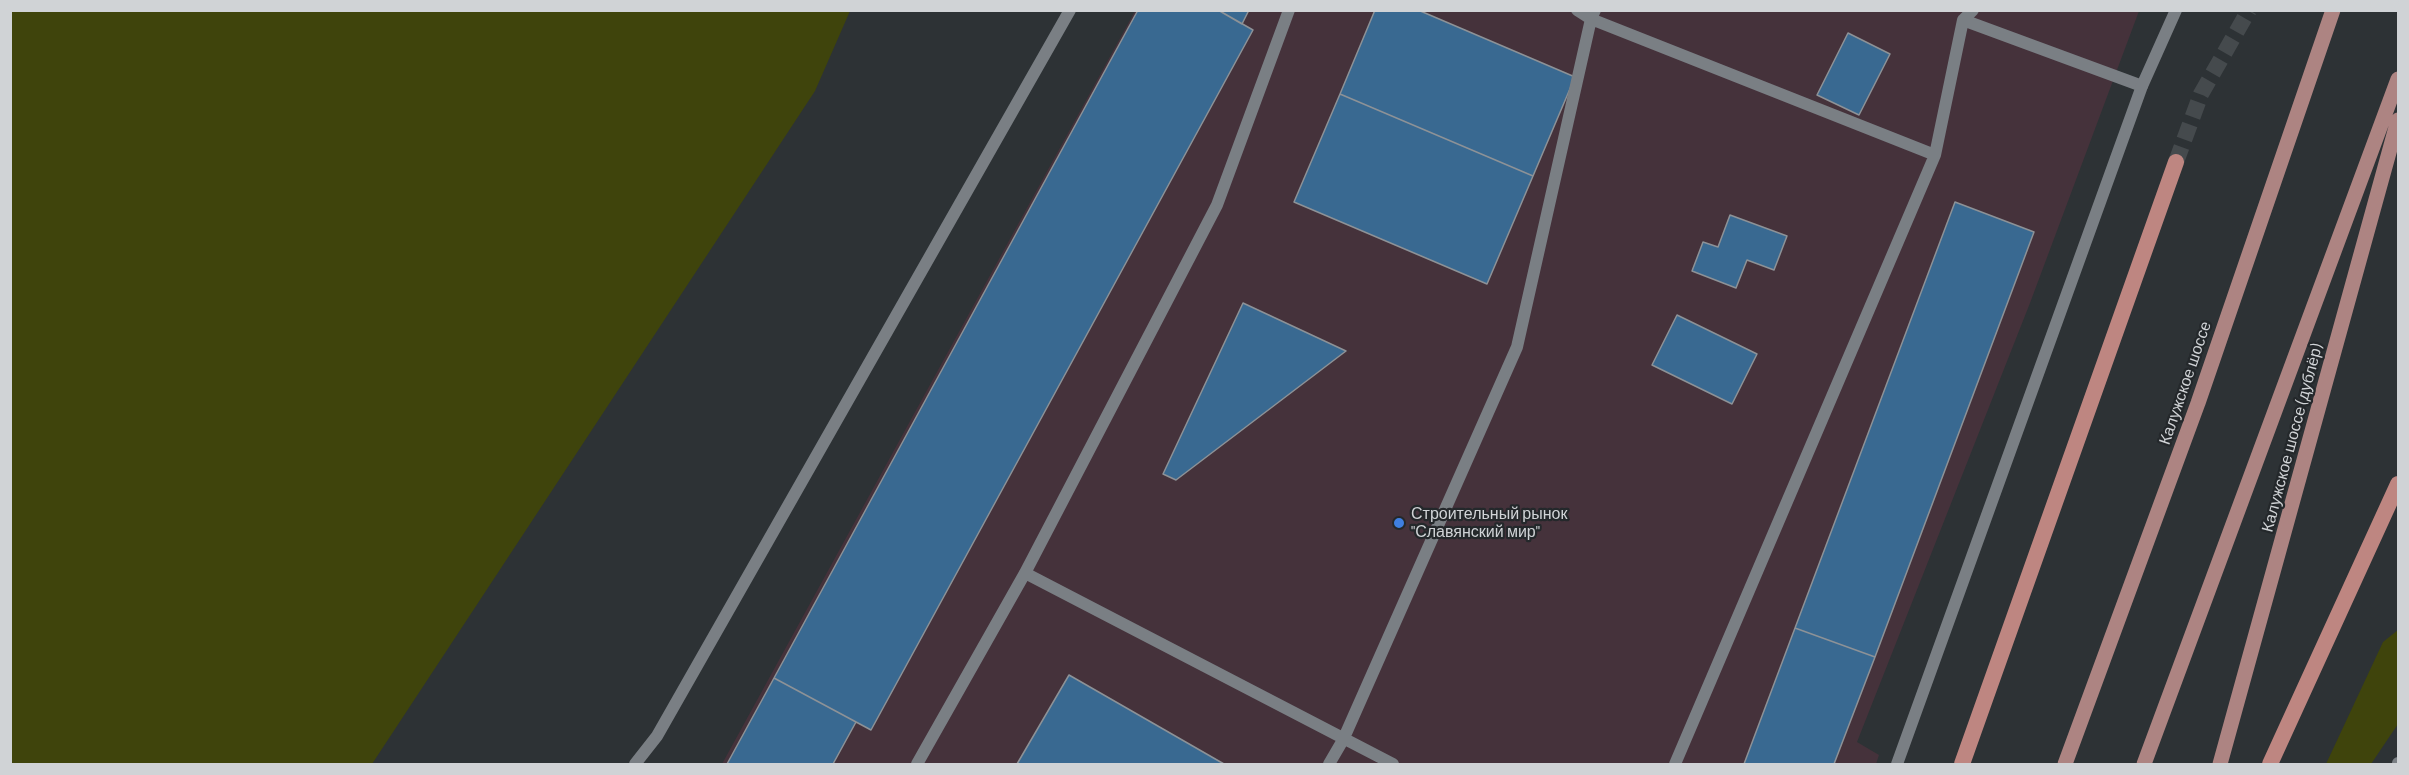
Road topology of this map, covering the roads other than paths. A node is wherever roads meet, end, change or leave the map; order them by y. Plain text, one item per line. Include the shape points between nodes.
1 (1070, 10) edge
2 (1289, 10) edge
3 (1577, 10) edge
4 (1973, 10) edge
5 (2176, 10) edge
6 (2333, 10) edge
7 (1593, 15) edge
8 (1963, 20) junction
9 (2398, 79) edge
10 (2142, 86) junction
11 (2398, 120) edge
12 (1935, 156) junction
13 (2176, 162) tunnel mouth
14 (2398, 484) edge
15 (1025, 573) junction
16 (1343, 740) junction
17 (635, 765) edge
18 (917, 765) edge
19 (1329, 765) edge
20 (1393, 765) edge
21 (1675, 765) edge
22 (1898, 765) edge
23 (1962, 765) edge
24 (2065, 765) edge
25 (2144, 765) edge
26 (2220, 765) edge
27 (2270, 765) edge

1 - 17 street via 663,725
2 - 15 street via 1217,205
3 - 7 street
4 - 8 street
5 - 10 street
6 - 24 main road, Калужское шоссе via 2198,403
7 - 12 street
7 - 16 street via 1518,347
8 - 10 street
8 - 12 street
9 - 25 main road
10 - 22 street
11 - 26 main road, Калужское шоссе (дублёр)
12 - 21 street
13 - 23 highway
14 - 27 highway
15 - 16 street
15 - 18 street
16 - 19 street
16 - 20 street

